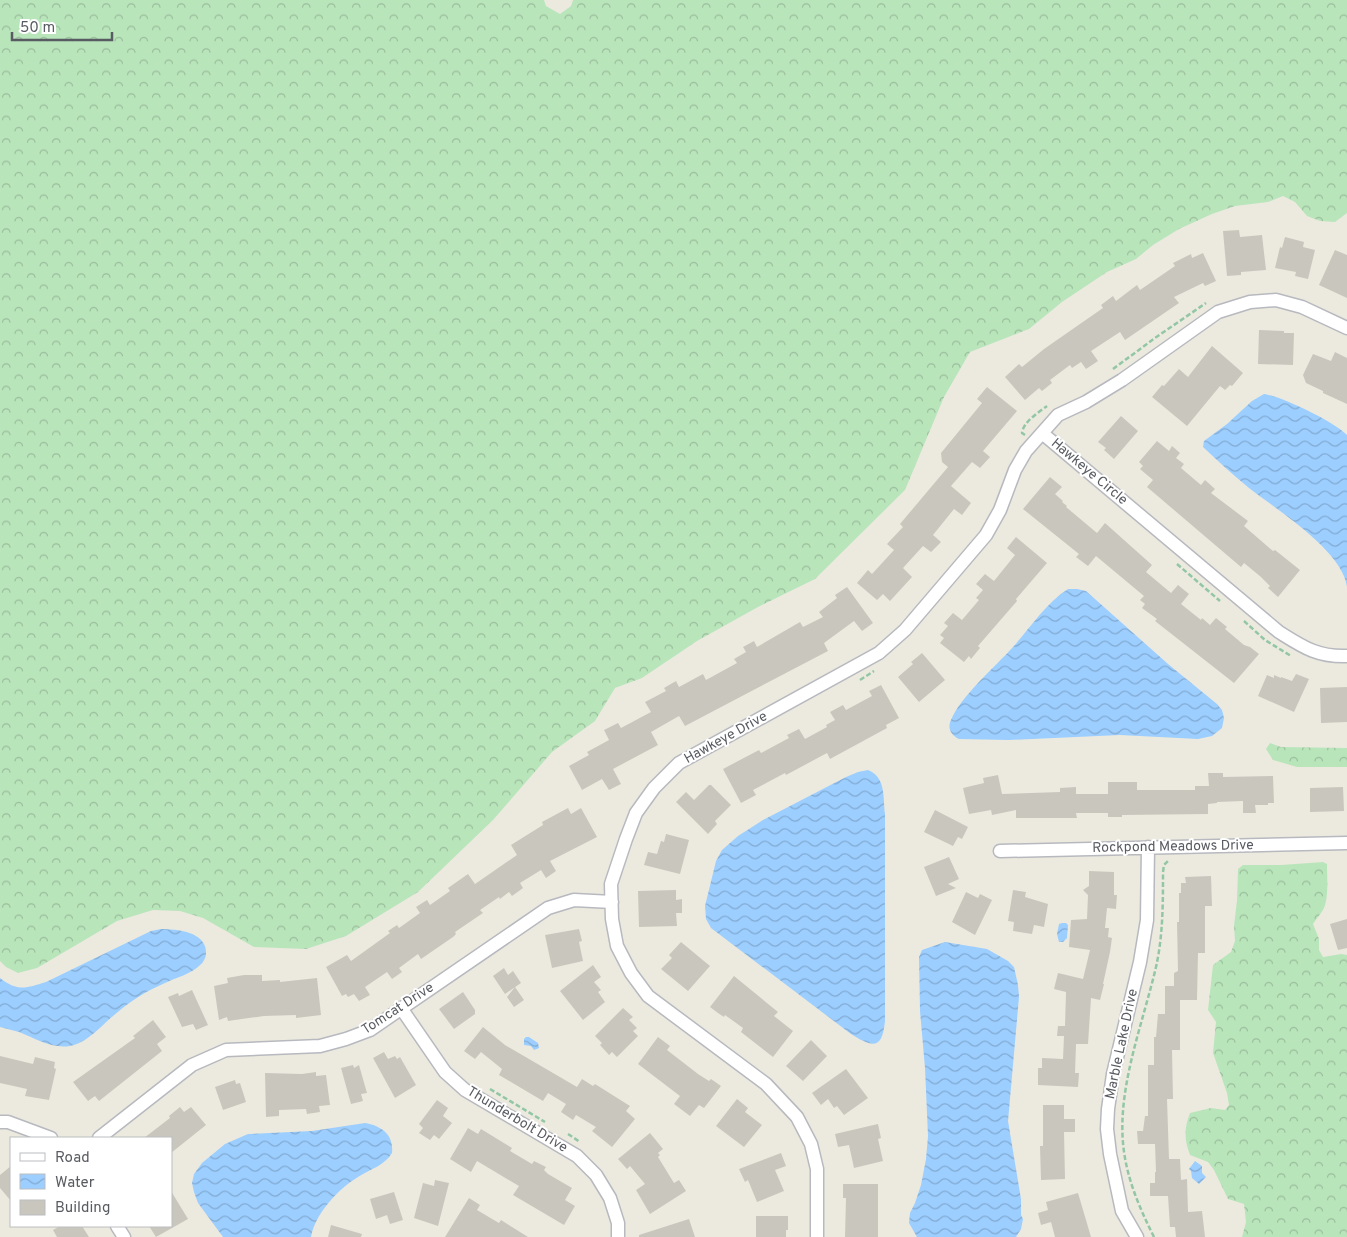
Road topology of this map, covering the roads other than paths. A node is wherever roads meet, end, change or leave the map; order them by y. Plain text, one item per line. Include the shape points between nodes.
1 (1347, 328) edge
2 (1042, 432) junction
3 (1347, 656) edge
4 (1347, 843) edge
5 (1148, 847) junction
6 (1000, 851) dead end
7 (612, 902) junction
8 (401, 1008) junction
9 (0, 1122) edge
10 (48, 1137) edge
11 (100, 1137) edge
12 (618, 1237) edge
13 (817, 1237) edge
14 (1136, 1237) edge

1 - 2 street, Hawkeye Circle via 1302,307 1276,300 1250,302 1218,312 1122,380 1058,415
2 - 3 street, Hawkeye Circle via 1279,632 1310,651
2 - 7 street, Hawkeye Drive via 1015,470 1000,510 986,535 904,630 879,653 679,764 654,788 636,813 626,839 611,884
4 - 5 street, Rockpond Meadows Drive
5 - 6 street, Rockpond Meadows Drive
5 - 14 street, Marble Lake Drive via 1147,920 1113,1074 1107,1129 1122,1211
7 - 8 street, Tomcat Drive via 574,900 548,908
7 - 13 street, Hawkeye Drive via 617,946 648,996 766,1084 797,1117 811,1144 817,1169
8 - 11 street, Tomcat Drive via 370,1030 320,1046 226,1050 192,1065
8 - 12 street, Thunderbolt Drive via 445,1072 465,1090 577,1156 596,1175 610,1198 618,1223
9 - 10 street

